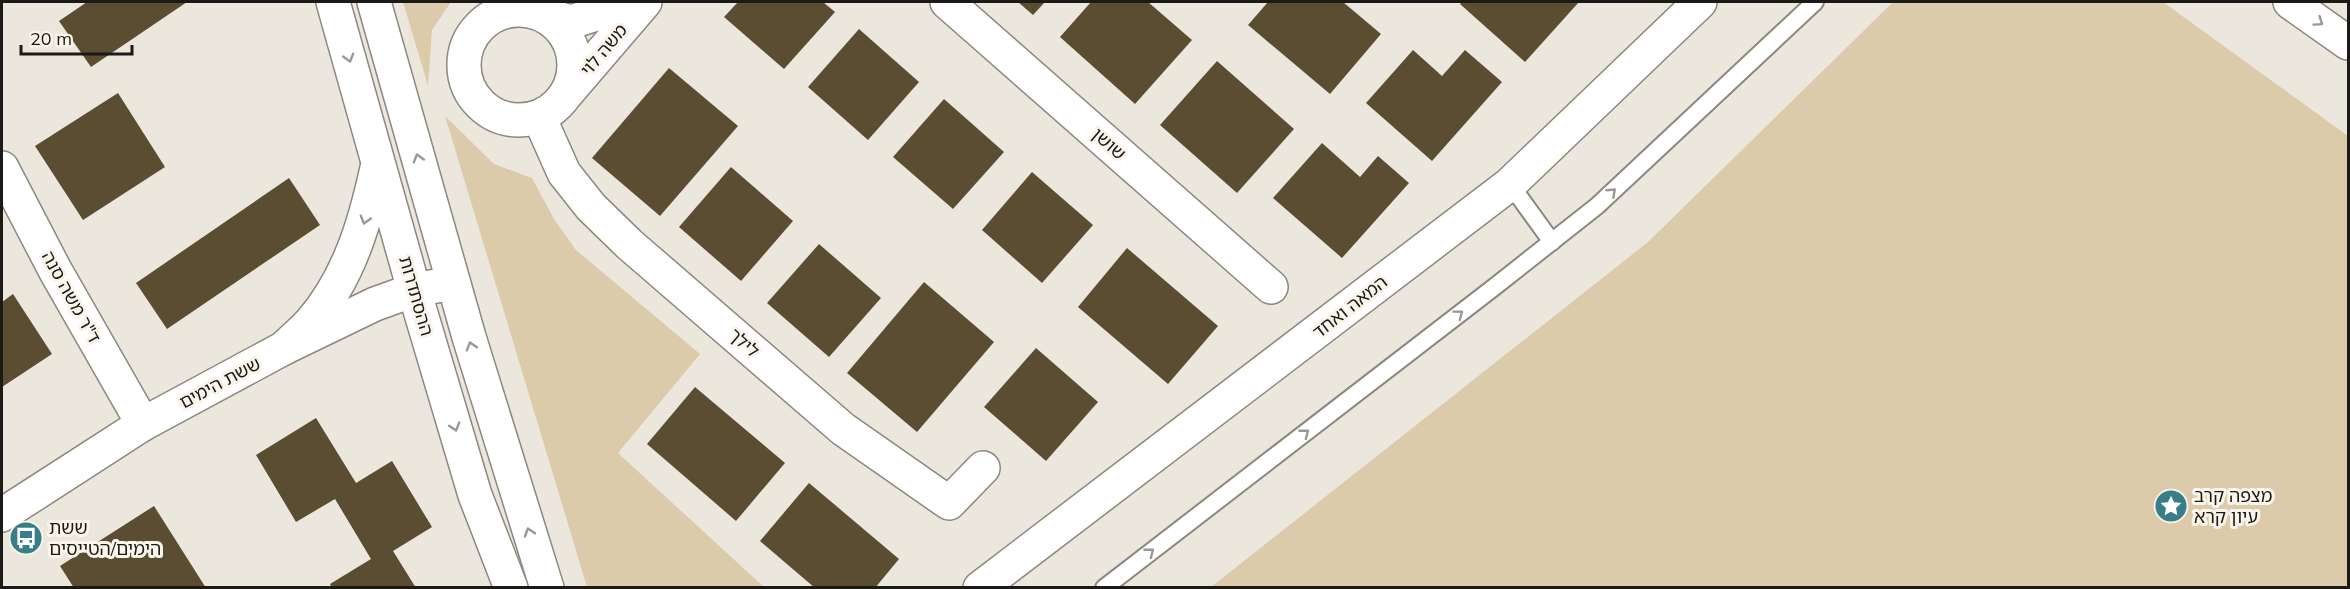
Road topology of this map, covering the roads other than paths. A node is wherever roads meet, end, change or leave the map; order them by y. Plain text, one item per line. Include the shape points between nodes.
1 (333, 2) edge
2 (374, 2) edge
3 (633, 2) edge
4 (645, 2) edge
5 (947, 2) edge
6 (1700, 2) edge
7 (1815, 2) edge
8 (2290, 2) edge
9 (535, 12) junction
10 (2349, 43) edge
11 (551, 108) junction
12 (378, 164) junction
13 (2, 168) edge
14 (1510, 184) junction
15 (1552, 242) junction
16 (453, 283) junction
17 (1271, 287) dead end
18 (414, 290) junction
19 (284, 348) junction
20 (143, 424) junction
21 (983, 468) dead end
22 (2, 515) edge
23 (511, 588) edge
24 (547, 588) edge
25 (980, 588) edge
26 (1104, 588) edge

1 -> 12 street, ההסתדרות
16 -> 2 street
3 - 9 street, משה לוי via 571,22
4 - 11 street, משה לוי
5 - 17 street, שושן
6 - 14 street, המאה ואחד
15 -> 7 lane via 1597,206
8 -> 10 street
9 - 11 street via 562,30 571,45 572,82
9 - 11 street via 516,10 497,15 474,33 466,50 465,78 473,96 500,117 520,121
11 - 21 street, לילך via 564,173 591,207 843,429 949,503
12 - 18 street, ההסתדרות
12 -> 19 street via 357,246 312,321
13 - 20 street, ד"ר משה סנה
14 - 15 lane
14 - 25 street, המאה ואחד
26 -> 15 lane
16 - 18 street, ששת הימים
24 -> 16 street
18 - 19 street, ששת הימים via 375,304
18 -> 23 street, ההסתדרות via 475,495
19 - 20 street, ששת הימים
20 - 22 street, ששת הימים

